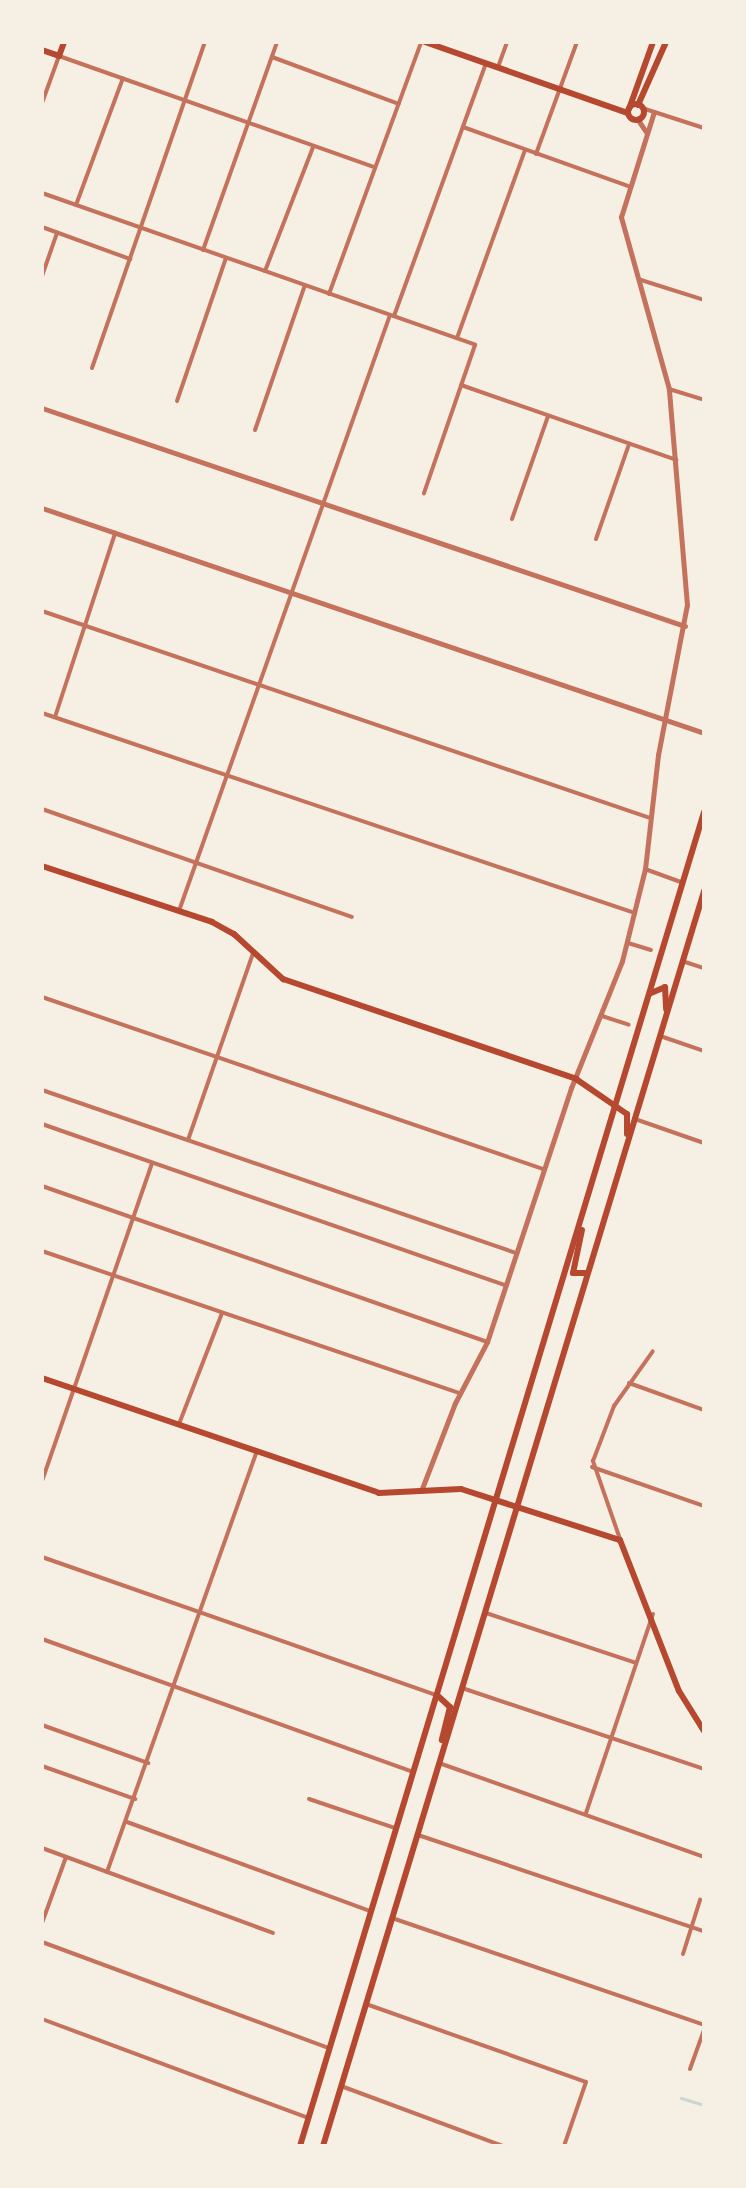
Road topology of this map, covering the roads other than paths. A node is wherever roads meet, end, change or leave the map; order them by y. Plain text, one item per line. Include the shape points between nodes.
1 (64, 42) edge
2 (205, 42) edge
3 (277, 42) edge
4 (423, 42) edge
5 (507, 42) edge
6 (577, 42) edge
7 (653, 42) edge
8 (666, 42) edge
9 (42, 50) edge
10 (59, 56) junction
11 (272, 57) junction
12 (486, 63) junction
13 (498, 67) junction
14 (123, 78) junction
15 (560, 89) junction
16 (185, 100) junction
17 (42, 103) edge
18 (399, 104) junction
19 (640, 106) junction
20 (629, 111) junction
21 (654, 112) junction
22 (638, 120) junction
23 (249, 123) junction
24 (463, 127) junction
25 (704, 128) edge
26 (647, 133) junction
27 (313, 145) junction
28 (525, 150) junction
29 (536, 154) junction
30 (375, 167) junction
31 (628, 186) junction
32 (42, 193) edge
33 (76, 205) junction
34 (42, 227) edge
35 (141, 228) junction
36 (57, 233) junction
37 (203, 250) junction
38 (226, 258) junction
39 (130, 259) junction
40 (265, 271) junction
41 (42, 276) edge
42 (641, 280) junction
43 (305, 285) junction
44 (329, 294) junction
45 (704, 300) edge
46 (392, 316) junction
47 (457, 338) junction
48 (92, 368) dead end
49 (461, 385) junction
50 (669, 389) junction
51 (704, 400) edge
52 (177, 401) dead end
53 (42, 408) edge
54 (549, 415) junction
55 (255, 430) dead end
56 (629, 444) junction
57 (676, 460) junction
58 (424, 493) dead end
59 (323, 503) junction
60 (42, 508) edge
61 (512, 519) dead end
62 (115, 533) junction
63 (596, 539) dead end
64 (292, 593) junction
65 (42, 611) edge
66 (85, 625) junction
67 (685, 626) junction
68 (259, 685) junction
69 (42, 713) edge
70 (55, 717) junction
71 (665, 720) junction
72 (704, 733) edge
73 (227, 776) junction
74 (42, 809) edge
75 (704, 812) edge
76 (650, 818) junction
77 (196, 863) junction
78 (42, 866) edge
79 (645, 869) junction
80 (681, 882) junction
81 (704, 891) edge
82 (180, 908) junction
83 (635, 913) junction
84 (352, 917) dead end
85 (628, 943) junction
86 (651, 950) dead end
87 (253, 953) junction
88 (682, 961) junction
89 (704, 968) edge
90 (650, 994) junction
91 (42, 997) edge
92 (602, 1016) junction
93 (629, 1025) dead end
94 (663, 1037) junction
95 (704, 1051) edge
96 (216, 1057) junction
97 (576, 1079) junction
98 (42, 1090) edge
99 (617, 1103) junction
100 (635, 1119) junction
101 (42, 1124) edge
102 (188, 1140) junction
103 (704, 1143) edge
104 (626, 1148) junction
105 (152, 1163) junction
106 (543, 1169) junction
107 (42, 1186) edge
108 (133, 1217) junction
109 (581, 1225) junction
110 (42, 1251) edge
111 (516, 1253) junction
112 (587, 1273) junction
113 (113, 1275) junction
114 (506, 1286) junction
115 (222, 1313) junction
116 (487, 1342) junction
117 (653, 1351) dead end
118 (42, 1378) edge
119 (629, 1383) junction
120 (74, 1389) junction
121 (460, 1393) junction
122 (704, 1410) edge
123 (179, 1424) junction
124 (257, 1451) junction
125 (592, 1467) junction
126 (42, 1481) edge
127 (420, 1492) junction
128 (498, 1499) junction
129 (518, 1505) junction
130 (704, 1506) edge
131 (620, 1540) junction
132 (42, 1557) edge
133 (202, 1613) junction
134 (486, 1613) junction
135 (653, 1614) junction
136 (42, 1639) edge
137 (636, 1663) junction
138 (176, 1686) junction
139 (462, 1688) junction
140 (437, 1695) junction
141 (42, 1725) edge
142 (704, 1731) edge
143 (611, 1738) junction
144 (148, 1763) junction
145 (439, 1763) junction
146 (42, 1766) edge
147 (704, 1769) edge
148 (413, 1772) junction
149 (135, 1799) junction
150 (309, 1799) dead end
151 (586, 1814) junction
152 (127, 1822) junction
153 (395, 1828) junction
154 (417, 1835) junction
155 (42, 1848) edge
156 (66, 1857) junction
157 (704, 1857) edge
158 (107, 1872) junction
159 (700, 1900) dead end
160 (370, 1911) junction
161 (392, 1918) junction
162 (42, 1923) edge
163 (691, 1927) junction
164 (704, 1931) edge
165 (273, 1933) dead end
166 (42, 1942) edge
167 (683, 1954) dead end
168 (366, 2004) junction
169 (42, 2019) edge
170 (704, 2027) edge
171 (331, 2049) junction
172 (690, 2069) dead end
173 (341, 2086) junction
174 (308, 2118) junction
175 (300, 2146) edge
176 (323, 2146) edge
177 (503, 2146) edge
178 (564, 2146) edge

1 - 10 main road
2 - 16 street
3 - 11 street
4 - 12 main road
4 - 18 street
5 - 13 street
6 - 15 street
7 - 20 main road
8 - 19 main road
9 - 10 main road
10 - 14 street
10 - 17 street
11 - 18 street
11 - 23 street
12 - 13 main road
12 - 24 street
13 - 15 main road
14 - 16 street
14 - 33 street
15 - 20 main road
15 - 29 street
16 - 23 street
16 - 35 street
18 - 30 street
19 - 20 main road
19 - 21 street
19 - 22 main road
20 - 22 main road
21 - 25 street
21 - 26 street
22 - 26 street
23 - 27 street
23 - 37 street
24 - 28 street
24 - 46 street
26 - 31 street
27 - 30 street
27 - 40 street
28 - 29 street
28 - 47 street
29 - 31 street
30 - 44 street
31 - 42 street via 622,229
32 - 33 street
33 - 35 street
34 - 36 street
35 - 37 street
35 - 39 street
36 - 39 street
36 - 41 street
37 - 38 street
38 - 40 street
38 - 52 street
39 - 48 street
40 - 43 street
42 - 45 street
42 - 50 street
43 - 44 street
43 - 55 street
44 - 46 street
46 - 47 street
46 - 59 street
47 - 49 street via 475,345
49 - 54 street
49 - 58 street
50 - 51 street
50 - 57 street
53 - 59 street
54 - 56 street
54 - 61 street
56 - 57 street
56 - 63 street
57 - 67 street
59 - 64 street
59 - 67 street
60 - 62 street
62 - 64 street
62 - 66 street
64 - 68 street
64 - 71 street
65 - 66 street
66 - 68 street
66 - 70 street
67 - 71 street
68 - 73 street
68 - 76 street
69 - 70 street
70 - 73 street
71 - 72 street
71 - 76 street
73 - 77 street
73 - 83 street
74 - 77 street
75 - 80 main road
76 - 79 street
77 - 82 street
77 - 84 street
78 - 82 main road
79 - 80 street
79 - 83 street
80 - 90 main road
81 - 88 main road
82 - 87 main road via 223,927
83 - 85 street
85 - 86 street
85 - 92 street
87 - 96 street
87 - 97 main road via 283,979
88 - 89 street
88 - 94 main road
90 - 94 main road via 660,986 669,993
90 - 99 main road
91 - 96 street
92 - 93 street
92 - 97 street
94 - 95 street
94 - 100 main road
96 - 102 street
96 - 106 street
97 - 99 main road
97 - 106 street
98 - 102 street
99 - 104 main road via 630,1119
99 - 109 main road
100 - 103 street
100 - 104 main road
101 - 105 street
102 - 111 street
104 - 112 main road
105 - 108 street
105 - 114 street
106 - 111 street
107 - 108 street
108 - 113 street
108 - 116 street
109 - 112 main road via 573,1273
109 - 128 main road
110 - 113 street
111 - 114 street
112 - 129 main road
113 - 115 street
113 - 120 street
114 - 116 street
115 - 121 street
115 - 123 street
116 - 121 street
117 - 119 street
118 - 120 main road
119 - 122 street
119 - 125 street via 609,1416
120 - 123 main road
120 - 126 street
121 - 127 street
123 - 124 main road
124 - 127 main road via 379,1493
124 - 133 street
125 - 130 street
125 - 131 street
127 - 128 main road via 461,1489
128 - 129 main road
128 - 140 main road
129 - 131 main road
129 - 134 main road
131 - 135 main road
132 - 133 street
133 - 138 street
133 - 140 street
134 - 137 street
134 - 139 main road
135 - 137 street
135 - 142 main road via 679,1691
136 - 138 street
137 - 143 street
138 - 144 street
138 - 148 street
139 - 143 street
139 - 145 main road
140 - 145 main road via 450,1707
140 - 148 main road
141 - 144 street
143 - 147 street
143 - 151 street
144 - 149 street
145 - 151 street
145 - 154 main road
146 - 149 street
148 - 153 main road
149 - 152 street
150 - 153 street
151 - 157 street
152 - 158 street
152 - 160 street
153 - 160 main road
154 - 161 main road
154 - 163 street
155 - 156 street
156 - 158 street
156 - 162 street
158 - 165 street
159 - 163 street
160 - 171 main road
161 - 168 main road
161 - 170 street
163 - 164 street
163 - 167 street
166 - 171 street
168 - 173 main road
168 - 178 street via 586,2082
169 - 174 street
170 - 172 street
171 - 174 main road
173 - 176 main road
173 - 177 street
174 - 175 main road

